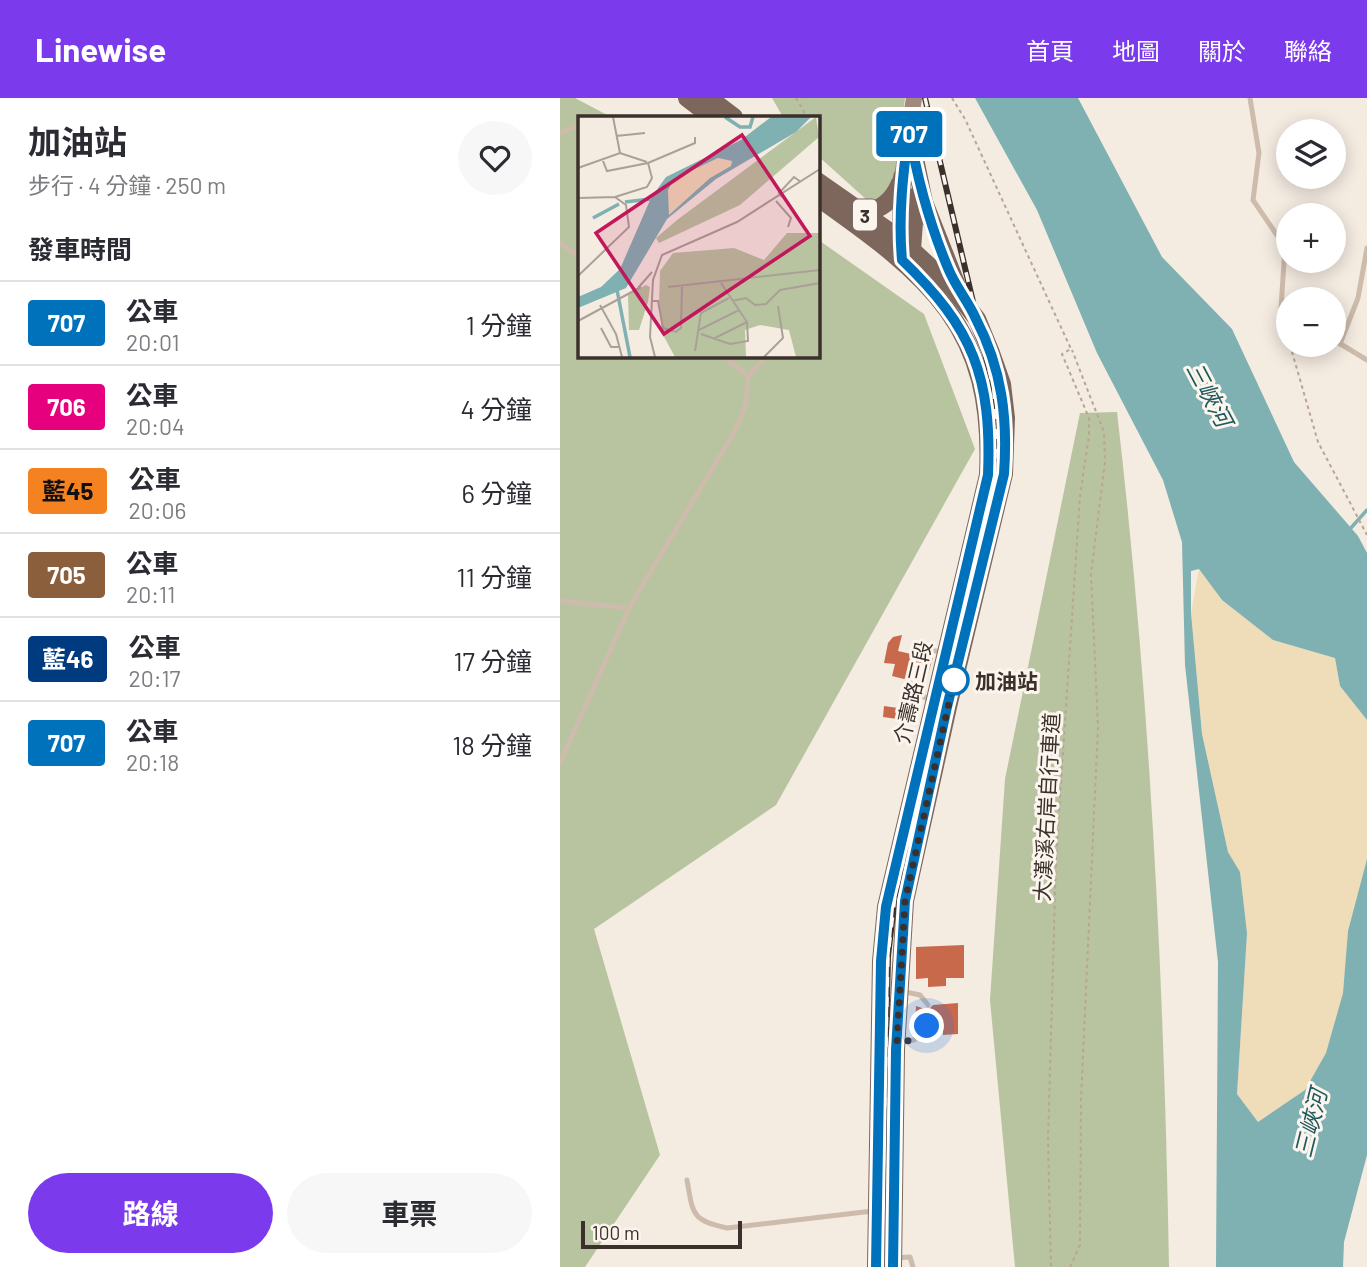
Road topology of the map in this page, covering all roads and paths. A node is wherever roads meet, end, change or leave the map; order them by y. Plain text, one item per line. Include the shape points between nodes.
1 (687, 98) edge
2 (709, 98) edge
3 (796, 98) edge
4 (914, 98) edge
5 (952, 98) edge
6 (1250, 98) edge
7 (711, 116) edge
8 (733, 116) edge
9 (806, 116) edge
10 (578, 125) edge
11 (909, 130) joint
12 (560, 132) edge
13 (909, 172) junction
14 (819, 182) edge
15 (819, 198) edge
16 (864, 214) junction
17 (560, 243) edge
18 (1367, 248) edge
19 (905, 249) junction
20 (578, 255) edge
21 (1282, 287) edge
22 (977, 319) junction
23 (1346, 329) edge
24 (1346, 348) edge
25 (1071, 349) junction
26 (724, 357) edge
27 (766, 357) edge
28 (1293, 357) edge
29 (1367, 360) edge
30 (748, 376) junction
31 (1367, 535) edge
32 (560, 601) edge
33 (629, 608) junction
34 (944, 652) junction
35 (916, 655) dead end
36 (909, 680) dead end
37 (933, 702) junction
38 (560, 763) edge
39 (895, 908) junction
40 (899, 990) junction
41 (928, 1005) dead end
42 (927, 1026) dead end
43 (897, 1042) junction
44 (687, 1180) dead end
45 (877, 1211) junction
46 (884, 1263) edge
47 (913, 1267) edge
48 (1051, 1267) edge
49 (1070, 1267) edge

1 - 7 main road
2 - 8 main road
3 - 9 path
4 - 11 street
5 - 25 path
6 - 21 lane via 1259,153 1253,200 1285,247
10 - 12 lane
11 - 13 main road
13 - 16 main road via 884,207
13 - 19 main road via 916,218
13 - 22 main road via 949,271
14 - 16 main road, 介壽路三段 / 3
15 - 19 main road, 介壽路三段 / 3
16 - 19 main road, 介壽路三段 / 3
17 - 20 lane
18 - 23 lane via 1358,298
19 - 22 main road, 介壽路三段 / 3 via 952,287
19 - 34 main road, 介壽路三段 / 3 via 965,334 982,381 988,419 988,475
22 - 39 main road, 介壽路三段 / 3 via 1002,384 1004,474
24 - 29 lane
25 - 48 path, 大漢溪右岸自行車道 via 1062,354 1089,418 1089,435 1080,496 1056,858 1048,1140
25 - 49 path via 1104,432 1105,462 1091,574 1097,764 1081,1099 1080,1245
26 - 30 lane
27 - 30 lane
28 - 31 path via 1318,442
30 - 33 lane via 746,404 737,427
32 - 33 lane
33 - 38 lane
34 - 35 lane via 927,650
34 - 37 main road, 介壽路三段 / 3
36 - 37 lane via 913,690
37 - 39 main road, 介壽路三段 / 3
39 - 40 main road, 介壽路三段 / 3
39 - 45 main road, 介壽路三段 / 3 via 881,961
40 - 41 lane via 920,995
40 - 43 main road, 介壽路三段 / 3
42 - 43 lane via 914,1040
43 - 46 main road, 介壽路三段 / 3
44 - 45 lane via 693,1213 704,1223 727,1228
45 - 46 main road, 介壽路三段 / 3
46 - 47 lane via 910,1257

